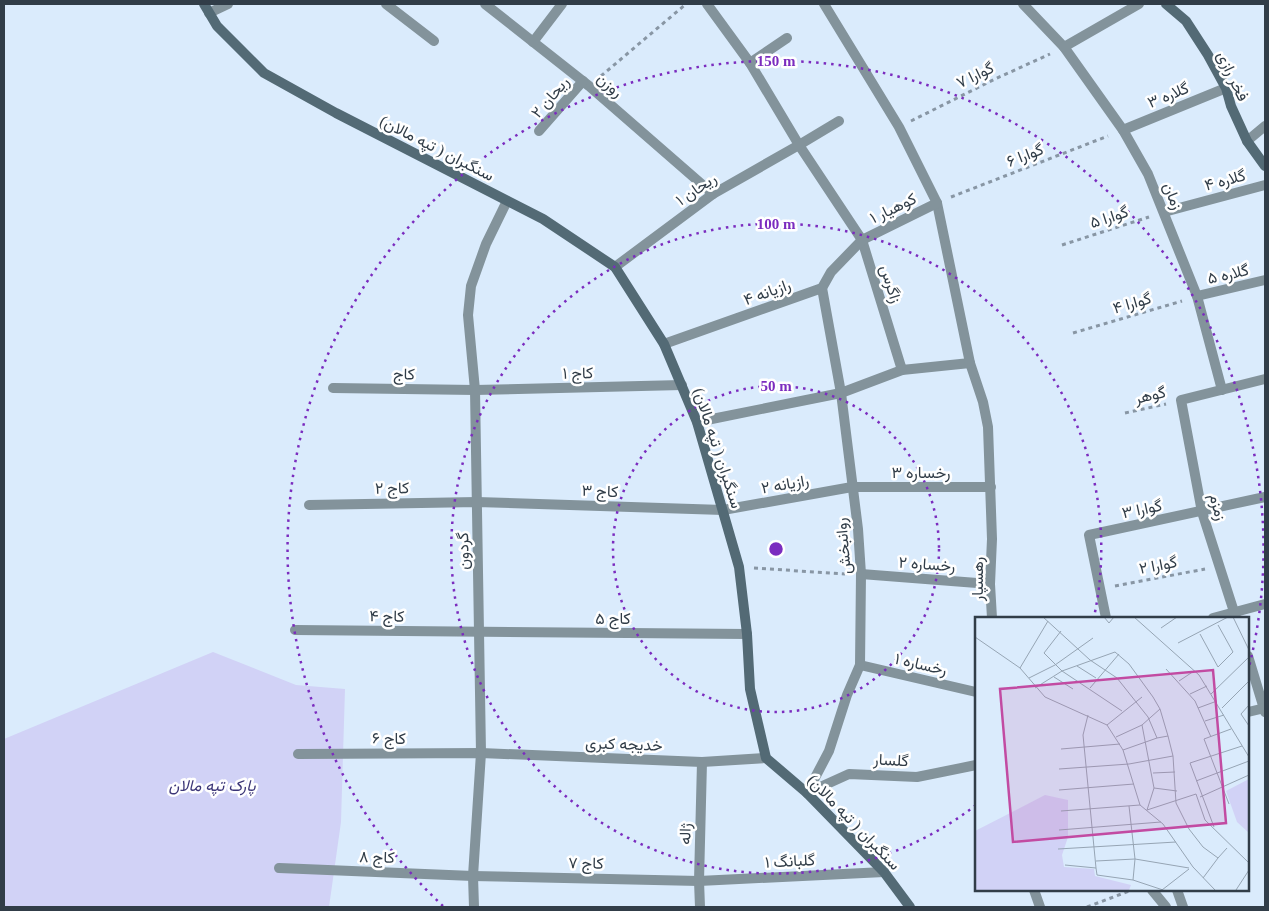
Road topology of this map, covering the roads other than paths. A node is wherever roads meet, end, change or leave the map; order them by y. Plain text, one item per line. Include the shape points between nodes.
1 (228, 4) edge
2 (386, 4) edge
3 (486, 4) edge
4 (562, 4) edge
5 (707, 4) edge
6 (824, 4) edge
7 (1023, 4) edge
8 (1139, 4) edge
9 (1166, 4) edge
10 (206, 8) edge
11 (788, 38) dead end
12 (434, 41) dead end
13 (533, 42) junction
14 (1064, 47) junction
15 (750, 63) junction
16 (586, 84) junction
17 (1226, 88) junction
18 (839, 121) dead end
19 (1265, 126) edge
20 (1122, 130) junction
21 (539, 131) dead end
22 (1247, 141) junction
23 (800, 146) junction
24 (1265, 166) edge
25 (1265, 185) edge
26 (713, 194) junction
27 (507, 201) junction
28 (937, 203) junction
29 (1164, 212) junction
30 (862, 240) junction
31 (615, 267) junction
32 (1265, 280) edge
33 (822, 288) junction
34 (1197, 296) junction
35 (664, 344) junction
36 (970, 363) junction
37 (902, 370) junction
38 (1265, 380) edge
39 (682, 385) junction
40 (333, 388) dead end
41 (475, 390) junction
42 (1222, 390) junction
43 (840, 393) junction
44 (697, 422) junction
45 (852, 487) junction
46 (991, 487) junction
47 (1265, 497) edge
48 (476, 502) junction
49 (309, 505) dead end
50 (723, 510) junction
51 (1202, 512) junction
52 (861, 574) junction
53 (990, 584) junction
54 (1265, 604) edge
55 (1235, 616) edge
56 (992, 617) edge
57 (1106, 617) edge
58 (295, 630) dead end
59 (479, 632) junction
60 (747, 634) junction
61 (1249, 659) edge
62 (860, 665) junction
63 (975, 692) edge
64 (1265, 710) edge
65 (1249, 712) edge
66 (481, 753) junction
67 (298, 754) dead end
68 (766, 758) junction
69 (702, 762) junction
70 (975, 765) edge
71 (807, 793) junction
72 (279, 868) dead end
73 (884, 872) junction
74 (473, 876) junction
75 (698, 881) junction
76 (1034, 891) edge
77 (1153, 891) edge
78 (1176, 891) edge
79 (474, 907) edge
80 (700, 907) edge
81 (910, 907) edge
82 (1040, 907) edge
83 (1166, 907) edge
84 (1183, 907) edge

1 - 10 street
2 - 12 street
3 - 13 street, روزن
4 - 13 street
5 - 15 street, زاگرس
6 - 28 street via 899,127
7 - 14 street, زمان
8 - 14 street
9 - 17 main road, فخر رازی via 1186,21
10 - 27 main road, سنگبران ( تپه مالان) via 217,26 264,72
11 - 15 street
13 - 16 street, روزن
14 - 20 street, زمان
15 - 23 street, زاگرس
16 - 21 street, ریحان ۲
16 - 26 street, روزن
17 - 20 street, گلاره ۳
17 - 22 main road, فخر رازی
18 - 23 street, ریحان ۱
19 - 22 street
20 - 29 street, زمان via 1148,174
22 - 24 main road, فخر رازی
23 - 26 street, ریحان ۱
23 - 30 street, زاگرس
25 - 29 street, گلاره ۴
26 - 31 street, ریحان ۱
27 - 31 main road, سنگبران ( تپه مالان) via 543,219
27 - 41 street, گردون via 486,244 471,286 468,315
28 - 30 street, کوهیار ۱
28 - 36 street
29 - 34 street, زمان
30 - 33 street via 837,265
30 - 37 street, زاگرس
31 - 35 main road, سنگبران ( تپه مالان)
32 - 34 street, گلاره ۵
33 - 35 street, رازیانه ۴
33 - 43 street, روانبخش
34 - 42 street, زمان
35 - 39 main road, سنگبران ( تپه مالان)
36 - 37 street
36 - 46 street via 988,427
37 - 43 street
38 - 42 street
39 - 41 street, کاج ۱
39 - 44 main road, سنگبران ( تپه مالان)
40 - 41 street, کاج
41 - 48 street, گردون
42 - 51 street, زمزم via 1181,400
43 - 44 street
43 - 45 street, روانبخش
44 - 50 main road, سنگبران ( تپه مالان)
45 - 46 street, رخساره ۳
45 - 50 street, رازیانه ۲
45 - 52 street, روانبخش
46 - 53 street, رهسپار
47 - 51 street, گوارا ۳
48 - 49 street, کاج ۲
48 - 50 street, کاج ۳
48 - 59 street, گردون
50 - 60 main road, سنگبران ( تپه مالان) via 738,567
51 - 55 street, زمزم
51 - 57 street, گوارا ۳ via 1088,535
52 - 53 street, رخساره ۲
52 - 62 street, روانبخش
53 - 56 street, رهسپار
54 - 55 street
58 - 59 street, کاج ۴
59 - 60 street, کاج ۵
59 - 66 street, گردون
60 - 68 main road, سنگبران ( تپه مالان) via 750,689
61 - 64 street
62 - 63 street, رخساره ۱
62 - 71 street, روانبخش via 829,751
64 - 65 street
66 - 67 street, کاج ۶
66 - 69 street, خدیجه کبری
66 - 74 street, گردون
68 - 69 street, خدیجه کبری
68 - 71 main road, سنگبران ( تپه مالان)
69 - 75 street, ژاله
70 - 71 street, گلسار via 917,777 850,774
71 - 73 main road, سنگبران ( تپه مالان)
72 - 74 street, کاج ۸
73 - 75 street, گلبانگ ۱
73 - 81 main road, سنگبران ( تپه مالان)
74 - 75 street, کاج ۷
74 - 79 street, گردون
75 - 80 street, ژاله
76 - 82 street
77 - 83 street
78 - 84 street

